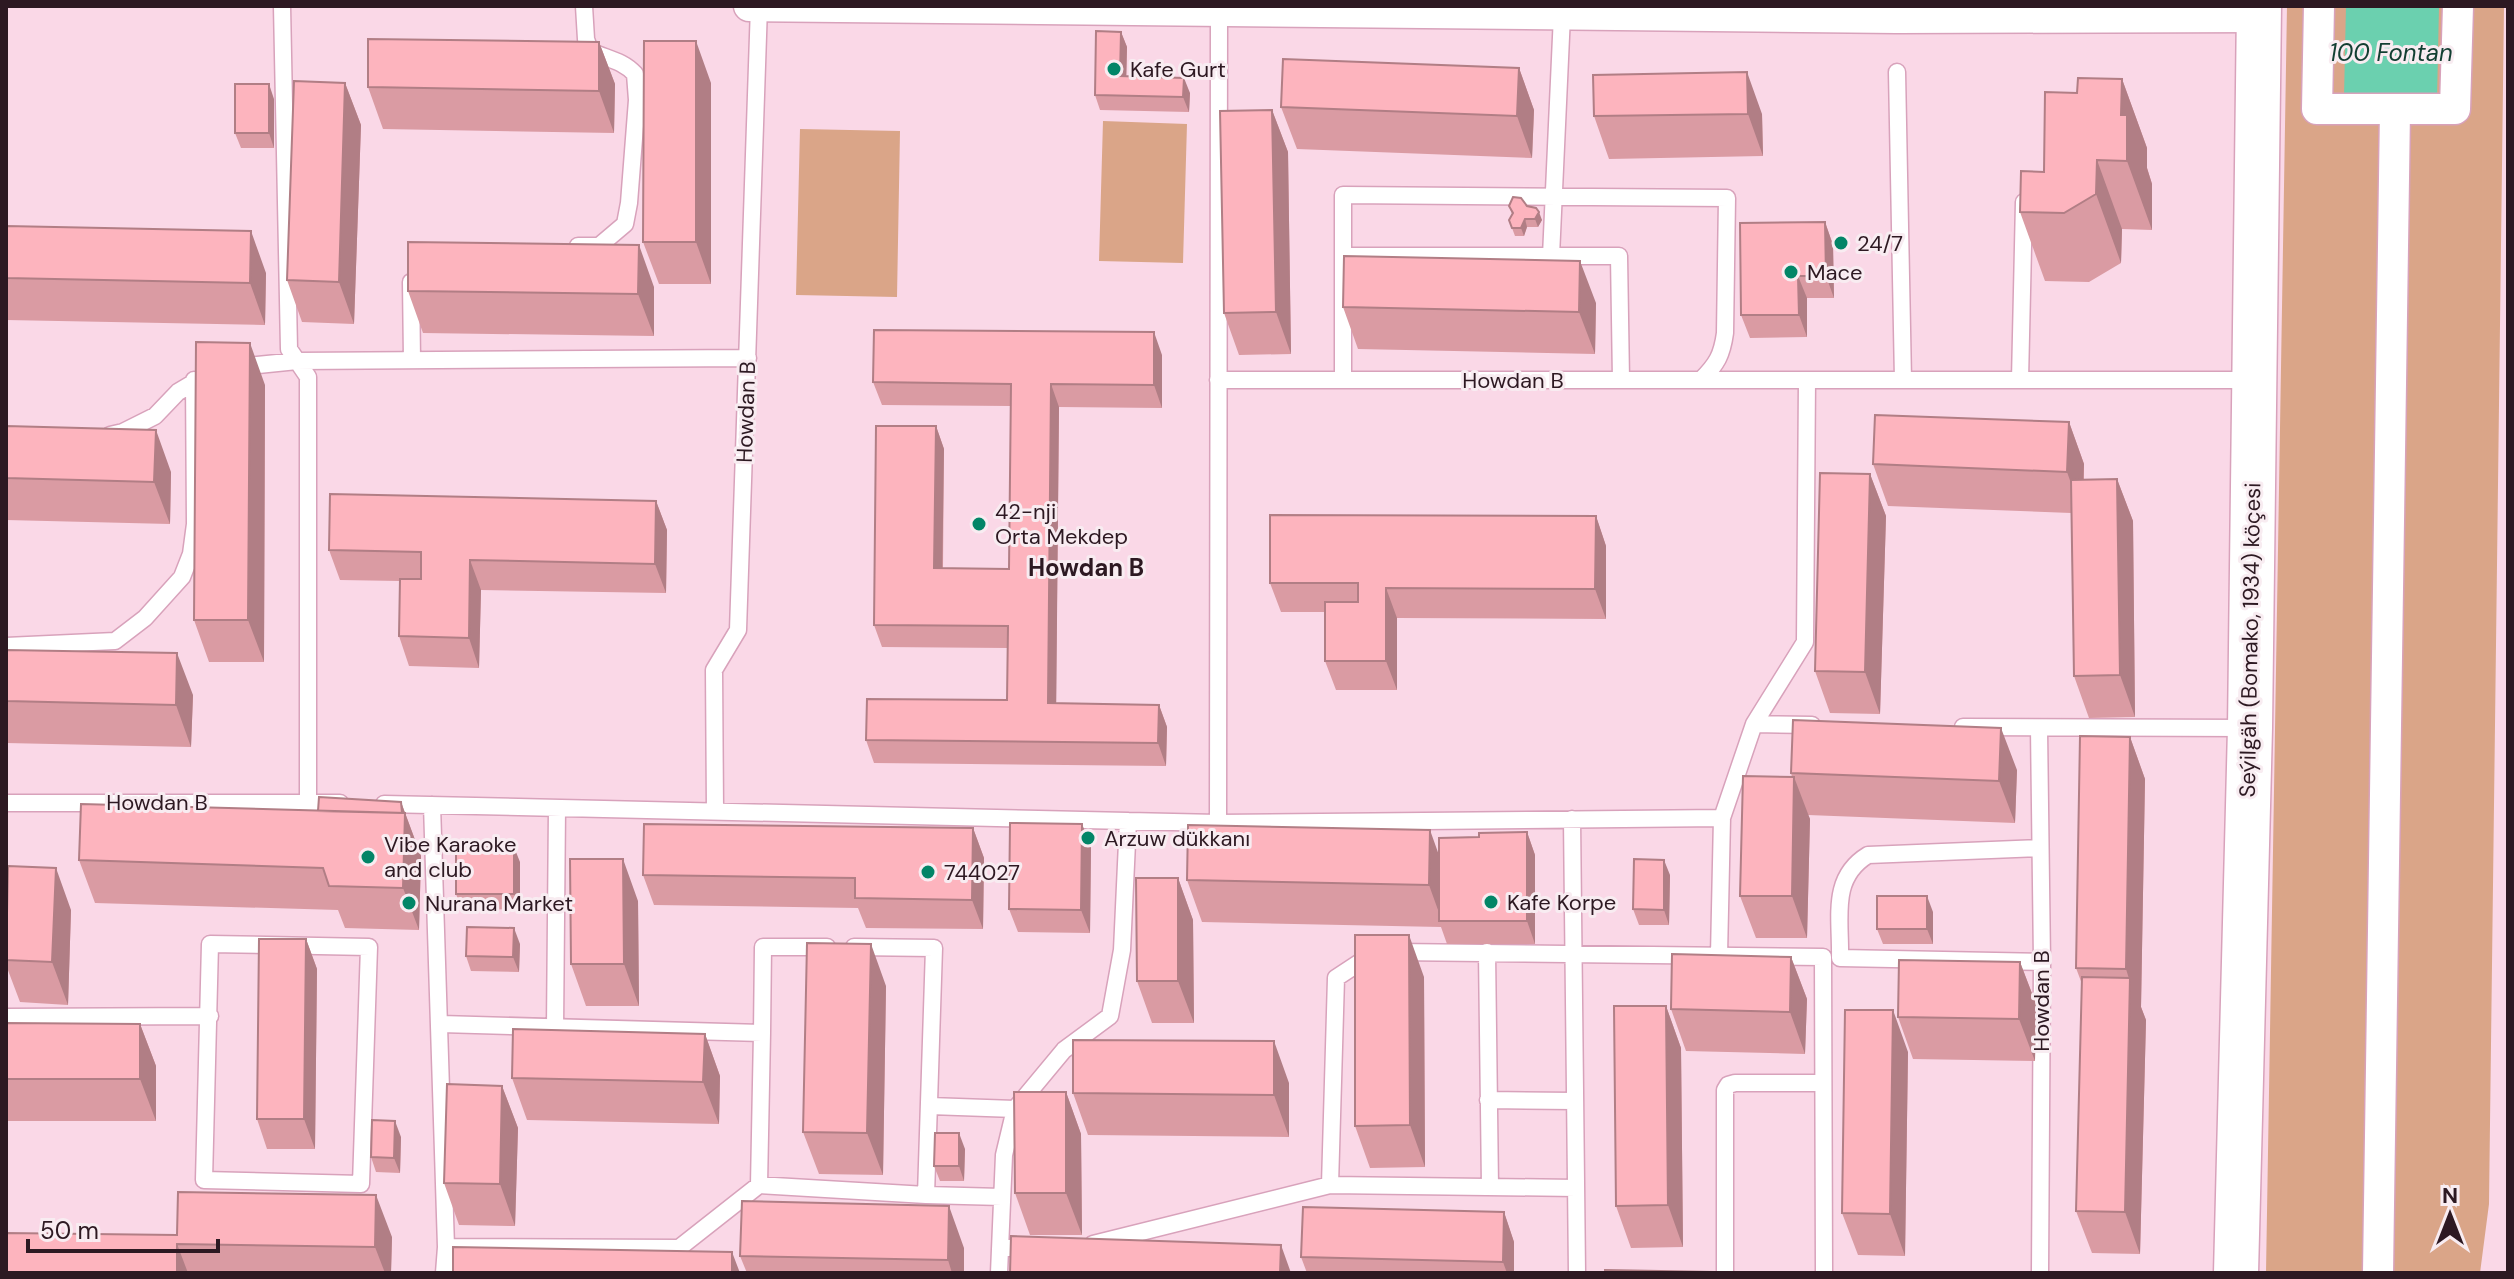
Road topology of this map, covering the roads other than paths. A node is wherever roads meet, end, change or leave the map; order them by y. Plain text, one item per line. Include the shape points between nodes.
1 (282, 6) edge
2 (584, 6) edge
3 (749, 6) edge
4 (759, 6) edge
5 (2319, 6) edge
6 (2458, 6) edge
7 (1280, 9) edge
8 (1219, 11) junction
9 (1869, 12) edge
10 (2152, 12) edge
11 (2259, 12) edge
12 (1562, 15) junction
13 (1897, 72) dead end
14 (2395, 110) junction
15 (2024, 190) edge
16 (1553, 197) junction
17 (562, 246) edge
18 (1343, 256) junction
19 (1551, 256) junction
20 (411, 264) edge
21 (748, 358) junction
22 (412, 360) junction
23 (297, 361) junction
24 (194, 380) junction
25 (1218, 380) junction
26 (1343, 380) junction
27 (1621, 380) junction
28 (1701, 380) junction
29 (1807, 380) junction
30 (1903, 380) junction
31 (2020, 380) junction
32 (2253, 380) junction
33 (97, 438) edge
34 (6, 646) edge
35 (1754, 724) junction
36 (1833, 725) edge
37 (1944, 727) edge
38 (2039, 728) junction
39 (2250, 728) junction
40 (308, 802) junction
41 (6, 803) edge
42 (432, 805) junction
43 (557, 808) junction
44 (715, 811) junction
45 (1722, 818) junction
46 (1572, 819) junction
47 (1128, 821) junction
48 (1218, 823) junction
49 (2039, 848) junction
50 (1487, 952) junction
51 (1573, 953) junction
52 (1719, 955) junction
53 (1832, 957) junction
54 (2042, 962) junction
55 (210, 1016) junction
56 (6, 1017) edge
57 (441, 1024) junction
58 (555, 1028) junction
59 (762, 1033) junction
60 (1823, 1083) junction
61 (1488, 1100) junction
62 (1574, 1101) junction
63 (930, 1106) junction
64 (1015, 1109) junction
65 (759, 1185) junction
66 (1330, 1185) junction
67 (1490, 1187) junction
68 (1576, 1188) junction
69 (926, 1195) junction
70 (1002, 1197) junction
71 (446, 1247) junction
72 (1000, 1248) junction
73 (1044, 1249) edge
74 (1073, 1249) edge
75 (444, 1273) edge
76 (999, 1273) edge
77 (1577, 1273) edge
78 (1725, 1273) edge
79 (1824, 1273) edge
80 (2040, 1273) edge
81 (2236, 1273) edge
82 (2378, 1273) edge

1 - 23 lane via 289,349
2 - 17 lane via 590,51 617,60 635,74 629,203 625,224 599,246
3 - 4 street
4 - 8 street
4 - 21 lane, Howdan B
5 - 14 street via 2317,109
6 - 14 street via 2455,109
7 - 8 street
7 - 12 street
8 - 25 lane
9 - 10 street
9 - 12 street
10 - 11 street
11 - 32 street, Seýilgäh (Bomako, 1934) köçesi
12 - 16 lane
13 - 30 lane
14 - 82 street
15 - 31 lane
16 - 18 lane via 1343,195
16 - 19 lane
16 - 28 lane via 1727,198 1725,333 1722,353
18 - 19 lane
18 - 26 lane
19 - 27 lane via 1619,256
20 - 22 lane
21 - 22 lane
21 - 44 lane, Howdan B via 738,630 714,670
22 - 23 lane
23 - 24 lane via 215,370
23 - 40 lane via 308,377
24 - 33 lane via 155,416
24 - 34 lane via 195,524 182,577 145,618 115,641
25 - 26 lane, Howdan B
25 - 48 lane
26 - 27 lane, Howdan B
27 - 28 lane, Howdan B
28 - 29 lane, Howdan B
29 - 30 lane, Howdan B
29 - 35 lane via 1805,642
30 - 31 lane, Howdan B
31 - 32 lane, Howdan B
32 - 39 street, Seýilgäh (Bomako, 1934) köçesi
35 - 36 lane
35 - 45 lane
37 - 38 lane
38 - 39 lane
38 - 49 lane, Howdan B
39 - 81 street, Seýilgäh (Bomako, 1934) köçesi
40 - 41 lane, Howdan B
40 - 42 lane, Howdan B
42 - 43 lane, Howdan B
42 - 57 lane
43 - 44 lane, Howdan B
43 - 58 lane
44 - 47 lane, Howdan B
45 - 46 lane, Howdan B
45 - 52 lane
46 - 48 lane, Howdan B
46 - 51 lane
47 - 48 lane, Howdan B
47 - 64 lane via 1122,950 1110,1016 1064,1050
49 - 53 lane via 1868,855 1842,882
49 - 54 lane, Howdan B
50 - 51 lane
50 - 61 lane
50 - 66 lane via 1376,952 1336,978
51 - 52 lane
51 - 62 lane
52 - 53 lane
53 - 54 lane
53 - 60 lane
54 - 80 lane, Howdan B
55 - 55 lane via 210,944 369,947 361,1184 204,1180
55 - 56 lane
57 - 58 lane
57 - 71 lane
58 - 59 lane
59 - 63 lane via 763,947 934,948
59 - 65 lane
60 - 78 lane via 1735,1083 1725,1090
60 - 79 lane
61 - 62 lane
61 - 67 lane
62 - 68 lane
63 - 64 lane
63 - 69 lane
64 - 70 lane via 1004,1155
65 - 69 lane
65 - 71 lane via 679,1248
66 - 67 lane
66 - 74 lane
67 - 68 lane
68 - 77 lane
69 - 70 lane
70 - 72 lane
71 - 75 lane
72 - 73 lane
72 - 76 lane

